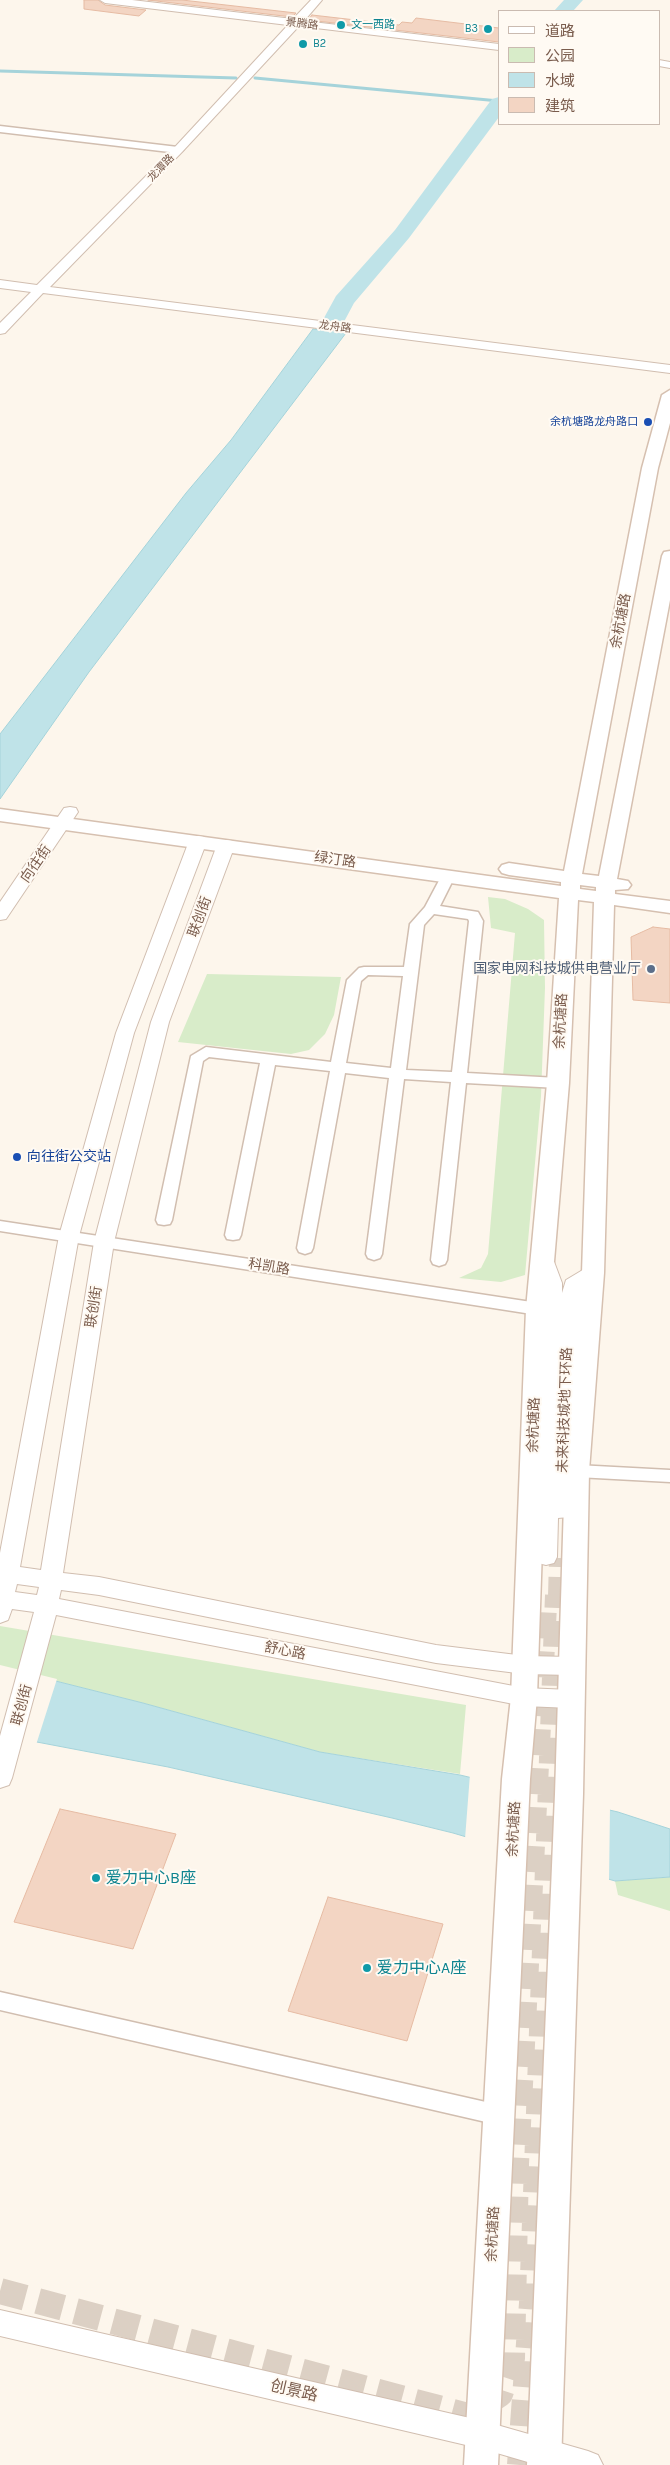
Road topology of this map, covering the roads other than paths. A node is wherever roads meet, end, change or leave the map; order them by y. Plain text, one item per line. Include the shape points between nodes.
1 (105, 0) edge
2 (154, 0) edge
3 (318, 0) edge
4 (298, 21) junction
5 (498, 41) edge
6 (498, 47) edge
7 (0, 129) edge
8 (178, 150) junction
9 (0, 278) edge
10 (0, 284) edge
11 (45, 287) junction
12 (367, 328) junction
13 (0, 330) edge
14 (670, 362) edge
15 (670, 369) edge
16 (670, 394) edge
17 (670, 556) edge
18 (667, 589) edge
19 (2, 807) edge
20 (61, 817) junction
21 (198, 841) junction
22 (226, 845) junction
23 (448, 876) junction
24 (570, 885) junction
25 (605, 890) junction
26 (0, 892) edge
27 (670, 892) edge
28 (670, 907) edge
29 (432, 910) junction
30 (0, 915) edge
31 (411, 972) junction
32 (269, 1058) junction
33 (338, 1067) junction
34 (397, 1074) junction
35 (459, 1077) junction
36 (558, 1084) junction
37 (164, 1220) dead end
38 (0, 1226) edge
39 (233, 1235) dead end
40 (69, 1236) junction
41 (104, 1242) junction
42 (305, 1248) dead end
43 (374, 1254) dead end
44 (543, 1259) junction
45 (439, 1260) dead end
46 (593, 1273) junction
47 (538, 1309) junction
48 (577, 1471) junction
49 (670, 1476) edge
50 (4, 1574) edge
51 (51, 1579) junction
52 (1, 1604) edge
53 (47, 1606) junction
54 (525, 1665) junction
55 (572, 1666) junction
56 (524, 1697) junction
57 (571, 1699) junction
58 (0, 1778) edge
59 (0, 2001) edge
60 (499, 2115) junction
61 (0, 2323) edge
62 (483, 2435) junction
63 (544, 2459) edge
64 (481, 2465) edge
65 (588, 2465) edge

1 - 4 street, 景腾路
2 - 4 street, 景腾路
3 - 4 street, 龙潭路
4 - 5 street, 景腾路
4 - 6 street, 景腾路
4 - 8 street, 龙潭路
7 - 8 street
8 - 11 street, 龙潭路
9 - 11 street, 龙舟路
10 - 11 street, 龙舟路
11 - 12 street, 龙舟路
11 - 13 street, 龙潭路
12 - 14 street, 龙舟路
12 - 15 street, 龙舟路
16 - 24 main road, 余杭塘路 via 650,468
17 - 18 main road
18 - 25 main road
19 - 20 main road, 绿汀路
20 - 21 main road, 绿汀路
20 - 24 main road, 绿汀路
20 - 26 street, 向往街
20 - 30 street, 向往街
21 - 22 main road, 绿汀路
21 - 40 street, 联创街 via 125,1033
22 - 23 main road, 绿汀路
22 - 41 street, 联创街 via 160,1022
23 - 24 main road, 绿汀路
23 - 29 street
24 - 25 main road, 绿汀路
24 - 36 main road, 余杭塘路
25 - 27 main road, 绿汀路
25 - 28 main road, 绿汀路
25 - 46 main road
29 - 31 street via 417,924
29 - 35 street via 473,914 476,921
31 - 33 street via 364,970 354,980
31 - 34 street
32 - 33 street
32 - 37 street via 206,1052 196,1059
32 - 39 street
33 - 34 street
33 - 42 street
34 - 35 street
34 - 43 street
35 - 36 street
35 - 45 street
36 - 44 main road, 余杭塘路
38 - 40 street, 科凯路
40 - 41 street, 科凯路
40 - 50 street, 联创街
41 - 47 street, 科凯路
41 - 51 street, 联创街
44 - 46 street, 未来科技城地下环路 via 552,1284 552,1557 573,1285
44 - 47 main road, 余杭塘路
46 - 48 main road
47 - 54 main road, 余杭塘路
48 - 49 street
48 - 55 main road
50 - 51 street, 舒心路
50 - 52 street, 联创街
51 - 53 street, 联创街
51 - 54 street, 舒心路 via 436,1654
52 - 53 street, 舒心路
53 - 56 street, 舒心路
53 - 58 street, 联创街
54 - 55 street, 舒心路
54 - 56 main road, 余杭塘路
55 - 57 main road
56 - 57 street, 舒心路
56 - 60 main road, 余杭塘路 via 516,1778
57 - 63 main road
59 - 60 street
60 - 62 main road, 余杭塘路
61 - 62 street, 创景路
62 - 63 street, 创景路
62 - 64 main road, 余杭塘路
63 - 65 street, 创景路

